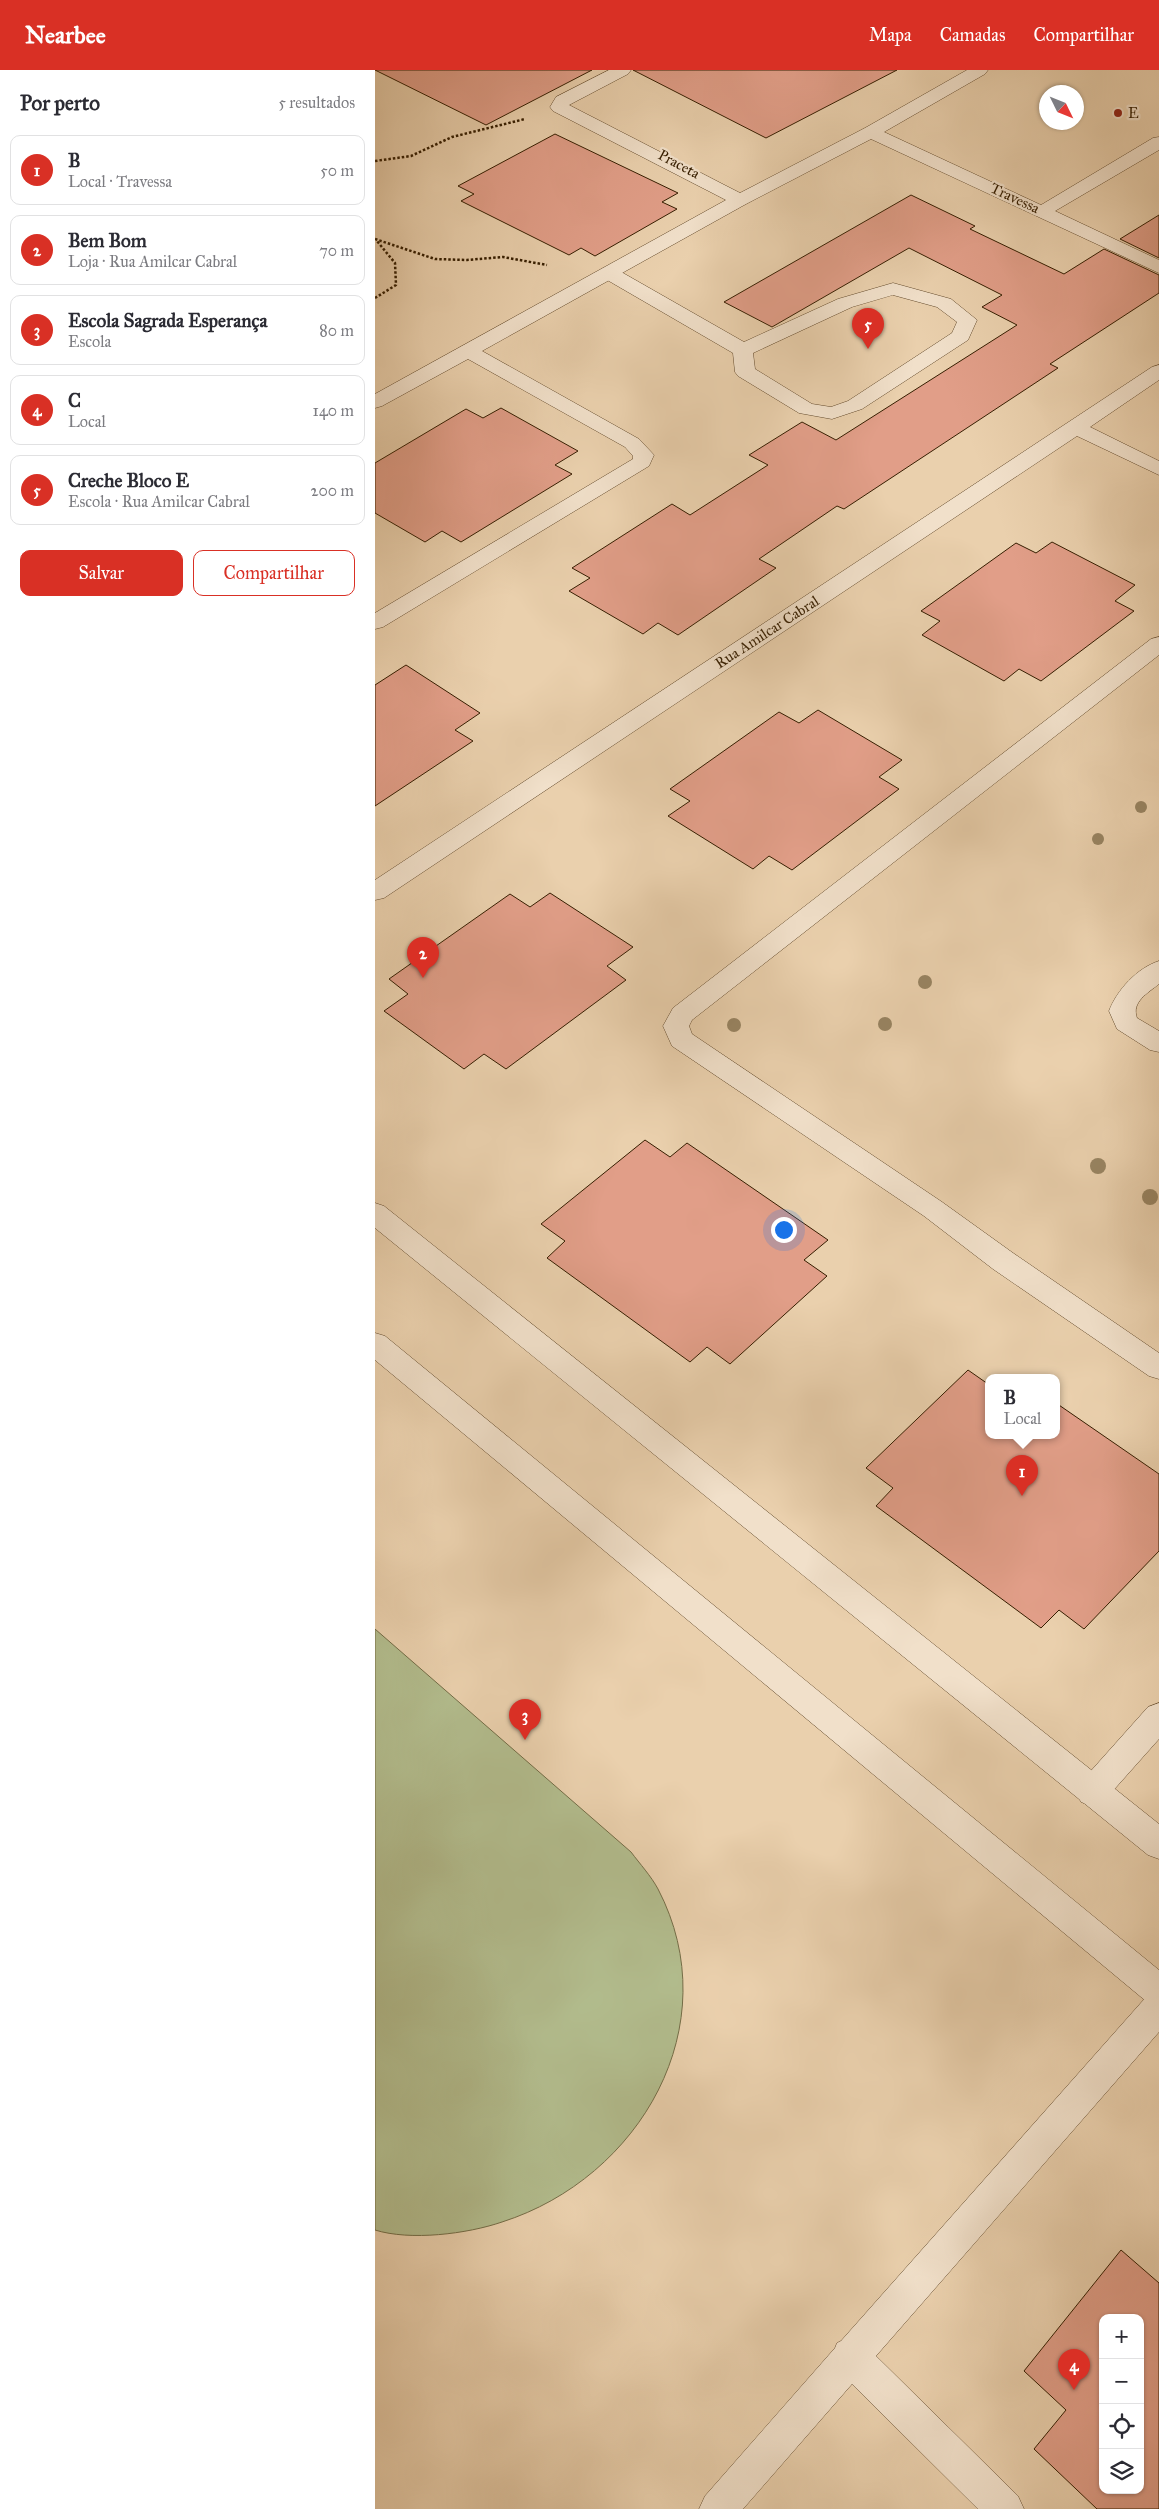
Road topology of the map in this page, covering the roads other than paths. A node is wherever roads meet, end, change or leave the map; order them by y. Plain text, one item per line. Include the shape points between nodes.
1 (622, 70) edge
2 (979, 70) edge
3 (871, 132) junction
4 (1159, 142) edge
5 (740, 200) junction
6 (1043, 211) junction
7 (1159, 267) edge
8 (609, 273) junction
9 (743, 350) junction
10 (469, 351) junction
11 (1159, 371) edge
12 (375, 402) edge
13 (1076, 428) junction
14 (1159, 469) edge
15 (375, 622) edge
16 (1159, 644) edge
17 (375, 892) edge
18 (1159, 970) edge
19 (1159, 1043) edge
20 (375, 1213) edge
21 (375, 1344) edge
22 (1159, 1368) edge
23 (1159, 1717) edge
24 (1092, 1792) junction
25 (1159, 1844) edge
26 (1159, 1992) edge
27 (1159, 2007) edge
28 (851, 2356) junction
29 (718, 2509) edge
30 (1005, 2509) edge

1 - 5 street via 562,100 559,107
2 - 3 street
3 - 5 street
3 - 6 street, Travessa
4 - 6 street
5 - 8 street
6 - 7 street, Travessa
8 - 9 street
8 - 10 street
9 - 9 street via 845,303 893,290 944,303 967,320 961,336 855,405 832,413 806,410 745,372
10 - 12 street
10 - 15 street via 631,443 645,455 642,462
11 - 13 street, Rua Amilcar Cabral
13 - 14 street
13 - 17 street, Rua Amilcar Cabral
16 - 22 street via 682,1014 676,1026 681,1038
18 - 19 street via 1127,997 1121,1012 1126,1023
20 - 24 street
21 - 26 street
23 - 24 street
24 - 25 street
27 - 28 street
28 - 29 street
28 - 30 street

